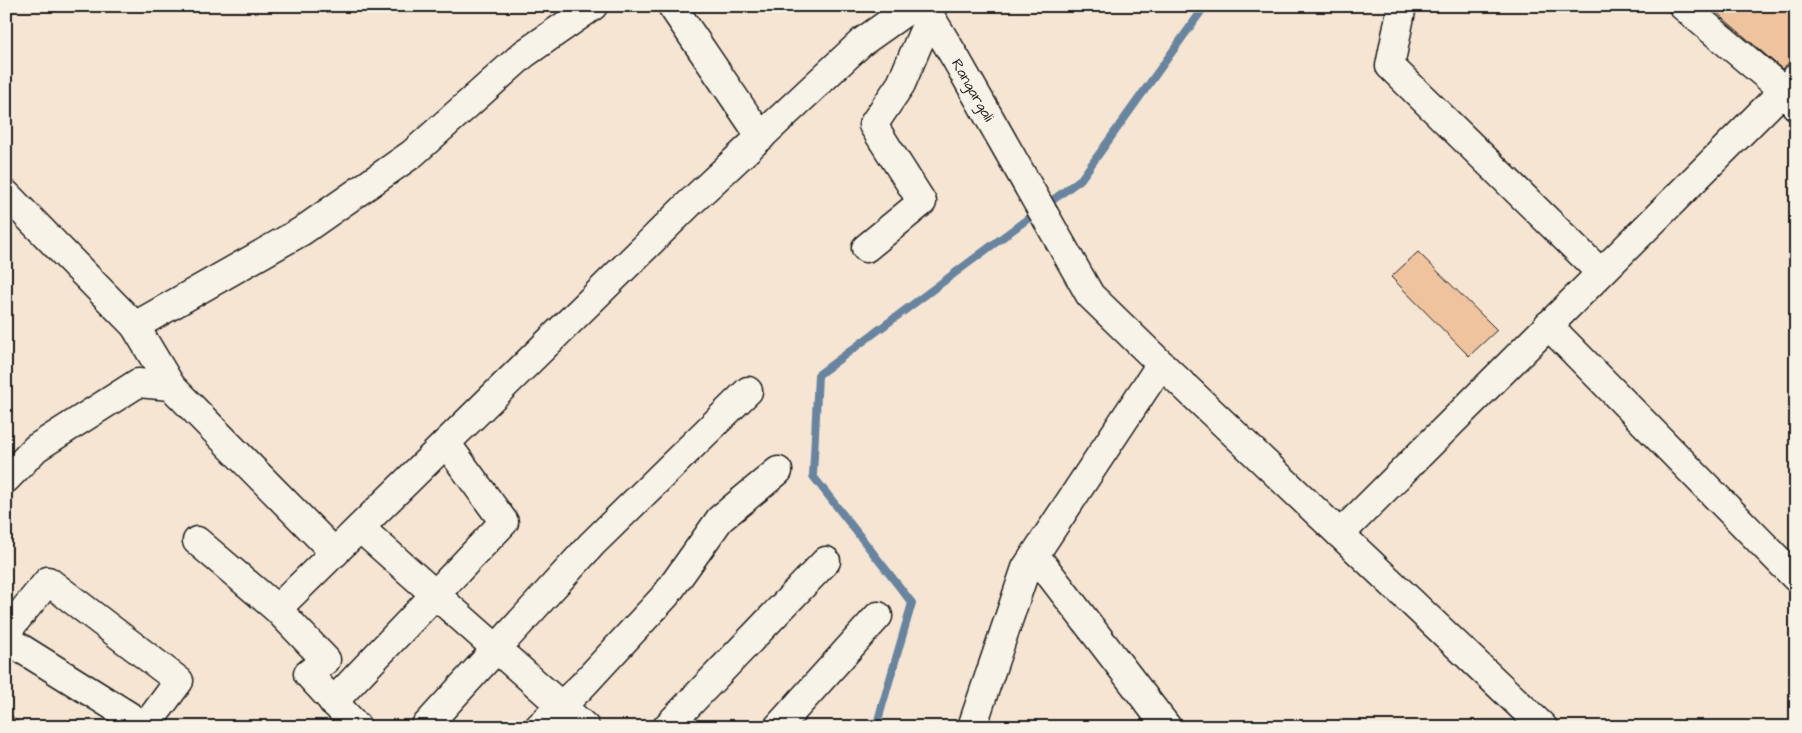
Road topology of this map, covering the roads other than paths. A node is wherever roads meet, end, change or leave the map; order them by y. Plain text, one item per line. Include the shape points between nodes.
1 (593, 6) edge
2 (672, 6) edge
3 (1402, 6) edge
4 (1683, 6) edge
5 (922, 10) edge
6 (1792, 91) edge
7 (761, 136) junction
8 (6, 194) edge
9 (866, 248) dead end
10 (1600, 272) junction
11 (1548, 325) junction
12 (135, 326) junction
13 (1161, 364) junction
14 (171, 386) junction
15 (748, 391) dead end
16 (446, 443) junction
17 (778, 471) dead end
18 (6, 479) edge
19 (360, 528) junction
20 (1340, 534) junction
21 (197, 541) dead end
22 (335, 553) junction
23 (1035, 555) junction
24 (826, 561) dead end
25 (1796, 578) edge
26 (436, 594) junction
27 (277, 609) junction
28 (878, 616) dead end
29 (6, 632) edge
30 (6, 639) edge
31 (497, 648) junction
32 (334, 702) junction
33 (561, 706) junction
34 (978, 723) edge
35 (145, 726) edge
36 (357, 727) edge
37 (425, 727) edge
38 (539, 727) edge
39 (585, 727) edge
40 (667, 727) edge
41 (778, 727) edge
42 (1167, 727) edge
43 (1544, 727) edge

1 - 12 street via 524,54 412,154 302,231
2 - 7 street
3 - 10 street via 1390,66
4 - 6 street
5 - 7 street via 862,42
5 - 9 street via 901,84 873,125 922,202
5 - 13 street, Rangargali via 1090,295
6 - 10 street
7 - 16 street
8 - 12 street
10 - 11 street
11 - 20 street
11 - 25 street
12 - 14 street
13 - 20 street, Rangargali
13 - 23 street
14 - 18 street via 138,383 36,448
14 - 22 street
15 - 31 street via 592,544
16 - 19 street
16 - 26 street via 504,522
17 - 33 street via 720,519 666,595
19 - 22 street
19 - 26 street
20 - 43 street, Rangargali
21 - 27 street
22 - 27 street
23 - 34 street via 1026,568
23 - 42 street
24 - 40 street
26 - 31 street
26 - 32 street
27 - 32 street via 326,660 308,674
28 - 41 street
29 - 35 street via 48,581 179,681
30 - 35 street
31 - 33 street
31 - 37 street
32 - 36 street
33 - 38 street
33 - 39 street

